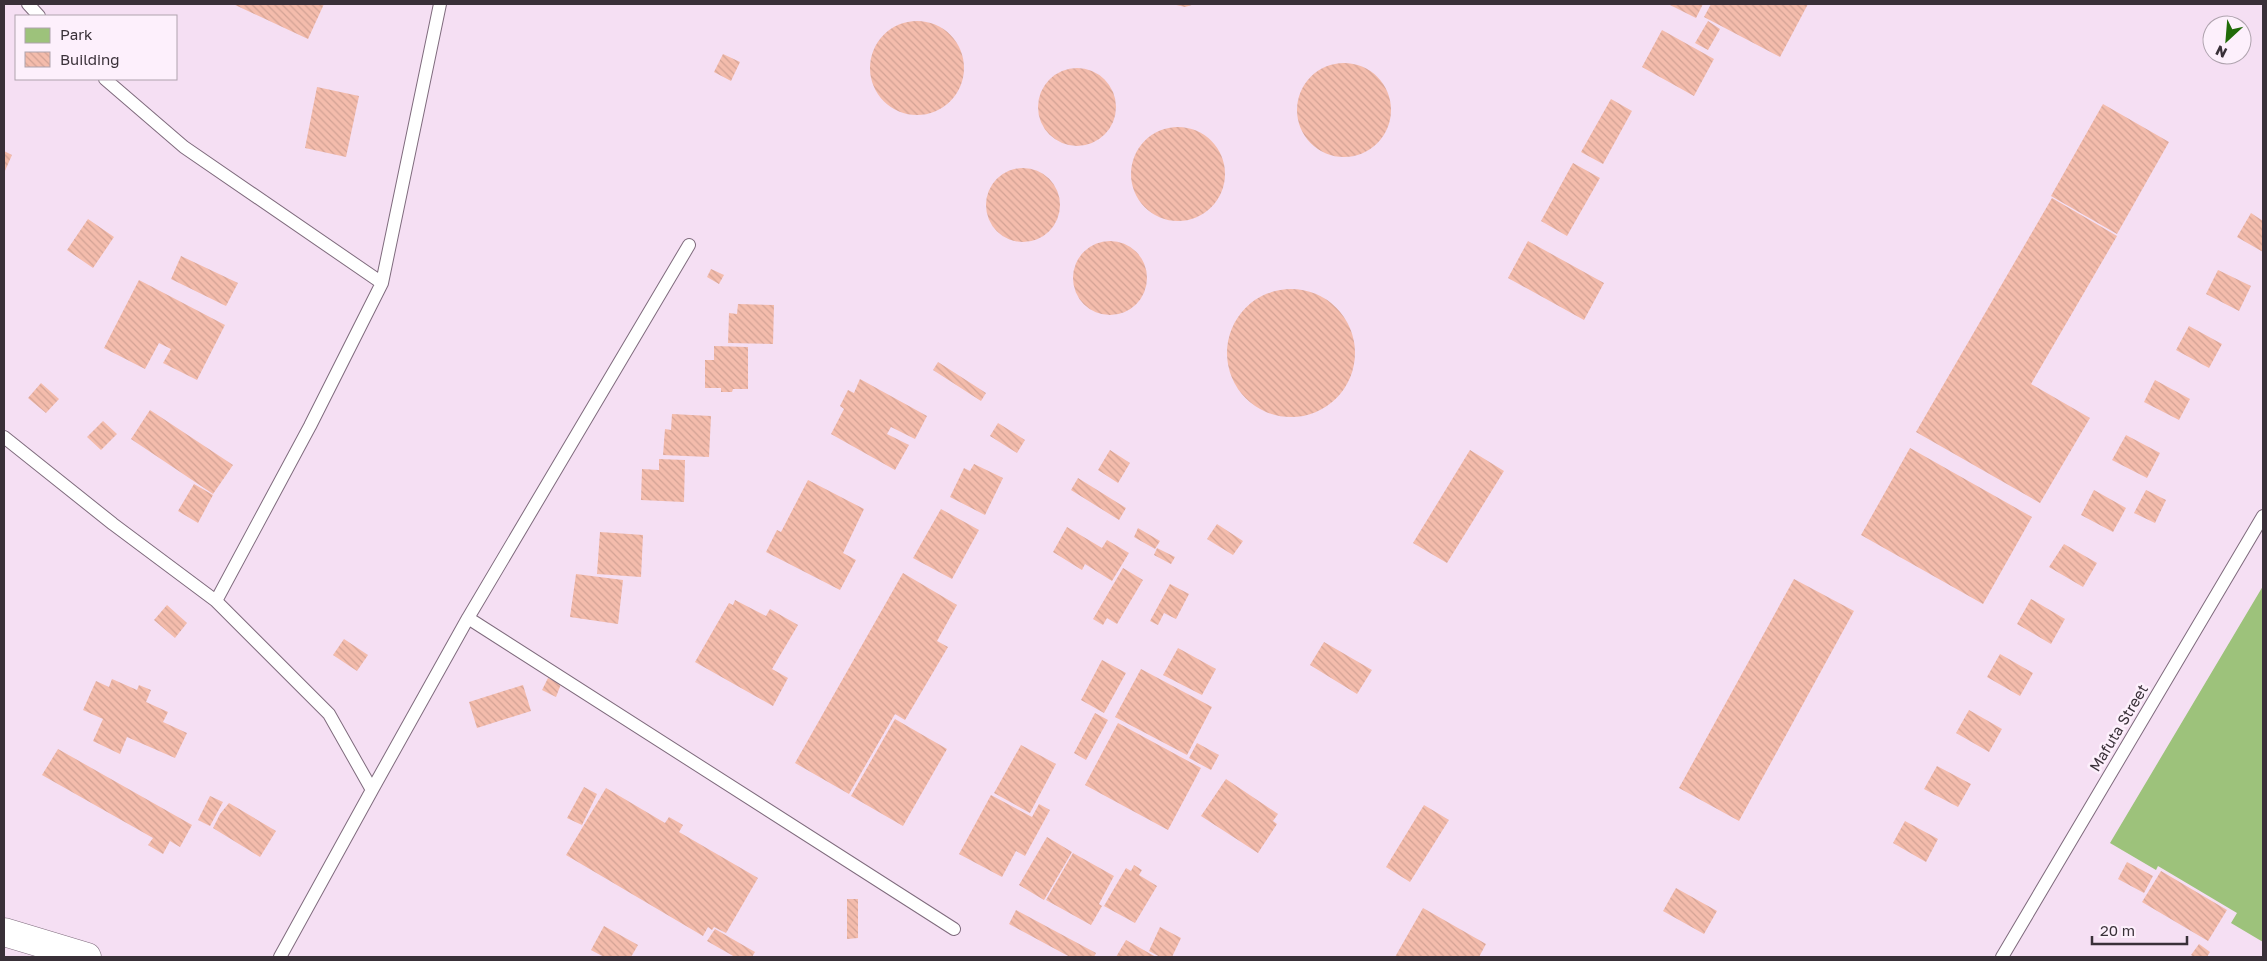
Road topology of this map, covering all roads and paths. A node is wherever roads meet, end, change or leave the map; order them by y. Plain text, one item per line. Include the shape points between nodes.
1 (28, 4) edge
2 (440, 4) edge
3 (38, 15) edge
4 (106, 80) edge
5 (689, 245) dead end
6 (382, 282) junction
7 (4, 437) edge
8 (2263, 516) edge
9 (216, 601) junction
10 (468, 618) junction
11 (372, 790) junction
12 (954, 929) dead end
13 (4, 932) edge
14 (87, 957) edge
15 (280, 957) edge
16 (2002, 957) edge

1 - 3 lane
2 - 6 lane
4 - 6 lane via 184,147
5 - 10 lane
6 - 9 lane via 310,426
7 - 9 lane via 112,524
8 - 16 lane, Mafuta Street
9 - 11 lane via 329,714
10 - 11 lane
10 - 12 lane
11 - 15 lane
13 - 14 highway

